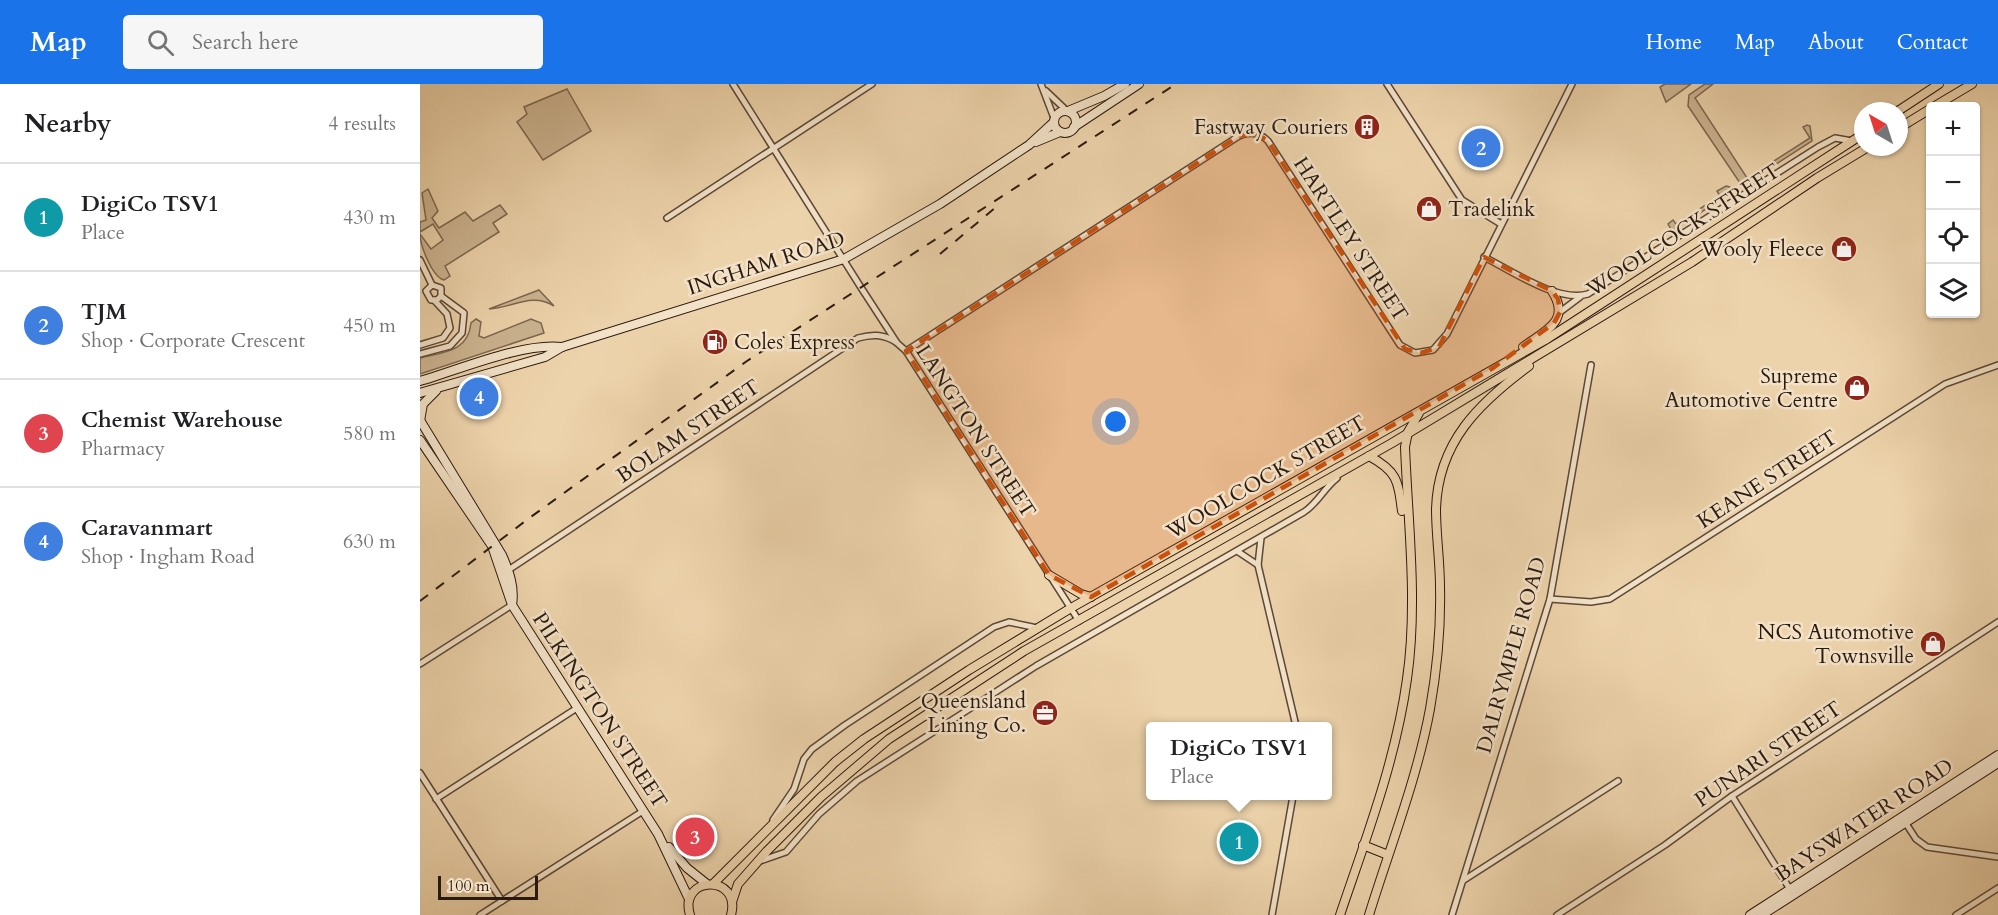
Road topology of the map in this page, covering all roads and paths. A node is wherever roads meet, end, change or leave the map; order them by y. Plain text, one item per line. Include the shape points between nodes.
1 (733, 84) edge
2 (872, 84) edge
3 (1125, 84) edge
4 (1139, 84) edge
5 (1387, 84) edge
6 (1572, 84) edge
7 (1927, 84) edge
8 (1939, 84) edge
9 (1971, 84) edge
10 (1043, 87) edge
11 (1942, 102) edge
12 (1908, 104) edge
13 (1908, 104) edge
14 (1067, 111) junction
15 (1926, 111) edge
16 (1054, 120) junction
17 (1908, 122) edge
18 (1074, 127) junction
19 (1060, 132) junction
20 (1852, 141) joint
21 (1029, 146) junction
22 (774, 147) junction
23 (1854, 155) edge
24 (667, 218) dead end
25 (1501, 225) junction
26 (1484, 257) junction
27 (844, 259) junction
28 (420, 260) edge
29 (432, 285) junction
30 (1552, 291) junction
31 (441, 296) junction
32 (1582, 296) junction
33 (423, 297) edge
34 (434, 300) junction
35 (1560, 312) junction
36 (1565, 338) junction
37 (897, 343) junction
38 (420, 345) edge
39 (562, 347) junction
40 (906, 351) junction
41 (420, 354) edge
42 (1591, 365) dead end
43 (1998, 365) edge
44 (1493, 369) junction
45 (420, 381) edge
46 (442, 387) junction
47 (420, 393) edge
48 (1422, 409) junction
49 (1430, 419) junction
50 (420, 420) edge
51 (1408, 432) junction
52 (420, 440) edge
53 (420, 449) edge
54 (1369, 456) junction
55 (1354, 464) junction
56 (451, 484) junction
57 (1261, 538) junction
58 (1237, 551) junction
59 (1409, 559) junction
60 (1258, 565) junction
61 (505, 572) junction
62 (1049, 574) junction
63 (1091, 597) junction
64 (1550, 599) junction
65 (512, 605) junction
66 (1071, 608) junction
67 (1079, 621) junction
68 (1998, 622) edge
69 (1037, 628) junction
70 (420, 664) edge
71 (577, 708) junction
72 (1295, 722) edge
73 (1998, 755) edge
74 (1998, 762) edge
75 (420, 773) edge
76 (1618, 781) dead end
77 (1732, 796) junction
78 (436, 799) junction
79 (1292, 800) edge
80 (643, 811) junction
81 (1904, 820) junction
82 (771, 824) junction
83 (658, 834) junction
84 (1363, 844) junction
85 (1388, 855) junction
86 (1998, 857) edge
87 (757, 862) junction
88 (1464, 880) junction
89 (710, 884) junction
90 (1998, 888) edge
91 (1792, 892) junction
92 (689, 899) junction
93 (502, 901) junction
94 (732, 902) junction
95 (688, 913) edge
96 (480, 915) edge
97 (730, 915) edge
98 (1272, 915) edge
99 (1340, 915) edge
100 (1369, 915) edge
101 (1452, 915) edge
102 (1557, 915) edge
103 (1750, 915) edge
104 (1762, 915) edge
105 (1956, 915) edge

1 - 22 street, LANGTON STREET
2 - 22 street
3 - 14 main road
4 - 18 main road
5 - 25 street via 1462,200
6 - 25 street
7 - 12 main road
8 - 13 main road
9 - 11 main road
10 - 14 street
10 - 16 street
14 - 16 main road via 1059,112
14 - 18 main road via 1076,120
15 - 17 main road
16 - 19 main road
16 - 21 main road, INGHAM ROAD
18 - 19 main road
19 - 21 main road, INGHAM ROAD
20 - 32 street via 1835,138 1818,147
20 - 44 main road, WOOLCOCK STREET via 1547,339
21 - 27 main road, INGHAM ROAD via 903,228
22 - 24 street
22 - 27 street, LANGTON STREET
23 - 36 main road, WOOLCOCK STREET via 1692,262
25 - 26 street
26 - 30 street
26 - 40 street, HARTLEY STREET via 1442,343 1426,353 1415,353 1400,345 1268,141 1255,133 1239,136
27 - 37 street, LANGTON STREET
27 - 39 main road, INGHAM ROAD
28 - 29 street
29 - 31 street via 441,288
29 - 33 street
30 - 32 street
30 - 35 main road
31 - 34 street
31 - 41 street via 464,313 462,333 450,346
32 - 35 street
33 - 34 street
34 - 38 street via 447,314 450,328 443,338
35 - 44 main road via 1550,328
36 - 49 main road, WOOLCOCK STREET
36 - 85 main road via 1482,403 1459,434 1443,468 1436,506 1440,587 1431,699 1415,770
37 - 40 street, LANGTON STREET
37 - 61 street, BOLAM STREET via 871,334 858,338
39 - 45 main road, INGHAM ROAD via 512,353
39 - 46 main road, INGHAM ROAD via 545,357
40 - 62 street, LANGTON STREET
42 - 64 street, DALRYMPLE ROAD
43 - 64 street, KEANE STREET via 1945,384 1610,599
44 - 48 main road, WOOLCOCK STREET
46 - 47 main road, INGHAM ROAD
46 - 50 main road via 426,400
48 - 49 main road via 1424,419
48 - 51 main road
48 - 63 main road, WOOLCOCK STREET
49 - 51 main road, WOOLCOCK STREET
50 - 61 main road, PILKINGTON STREET via 496,543
51 - 54 main road, WOOLCOCK STREET
51 - 59 main road via 1404,447
52 - 56 main road, PILKINGTON STREET
53 - 56 main road
54 - 55 main road, WOOLCOCK STREET
54 - 59 main road via 1387,465 1398,483
55 - 57 street via 1326,486 1314,506
55 - 67 main road, WOOLCOCK STREET
56 - 61 main road, PILKINGTON STREET
57 - 58 street
57 - 60 street
58 - 60 street
58 - 87 street via 1036,666 879,766 837,798 786,852
59 - 84 main road via 1411,631 1400,723
60 - 72 street
61 - 65 main road, PILKINGTON STREET
62 - 63 main road
62 - 66 street, LANGTON STREET
63 - 66 main road, WOOLCOCK STREET
64 - 88 street, DALRYMPLE ROAD
65 - 70 street
65 - 71 main road, PILKINGTON STREET
66 - 67 street, LANGTON STREET
66 - 69 main road, WOOLCOCK STREET
67 - 87 main road, WOOLCOCK STREET via 1024,651 889,739 821,796
68 - 77 street, PUNARI STREET
69 - 82 main road, WOOLCOCK STREET via 864,739
69 - 82 street via 1009,622 994,627 845,724 808,754 794,789
71 - 78 street
71 - 80 main road, PILKINGTON STREET
73 - 81 main road, BAYSWATER ROAD
74 - 81 main road, BAYSWATER ROAD
75 - 78 street
76 - 88 street
77 - 91 street
77 - 102 street, PUNARI STREET
78 - 93 street
79 - 98 street
80 - 83 main road, PILKINGTON STREET
80 - 93 street
81 - 86 street via 1916,839 1927,847
81 - 91 main road, BAYSWATER ROAD
82 - 89 main road, WOOLCOCK STREET via 743,856
83 - 89 main road, PILKINGTON STREET via 687,868
83 - 92 main road, PILKINGTON STREET
84 - 85 main road
84 - 99 main road
85 - 100 main road
87 - 94 main road, WOOLCOCK STREET via 738,884
88 - 101 street, DALRYMPLE ROAD
89 - 92 main road, WOOLCOCK STREET via 696,889
89 - 94 main road via 723,888
90 - 105 street
91 - 103 main road, BAYSWATER ROAD
91 - 104 main road, BAYSWATER ROAD
92 - 95 main road
93 - 96 street
94 - 97 main road, WOOLCOCK STREET

